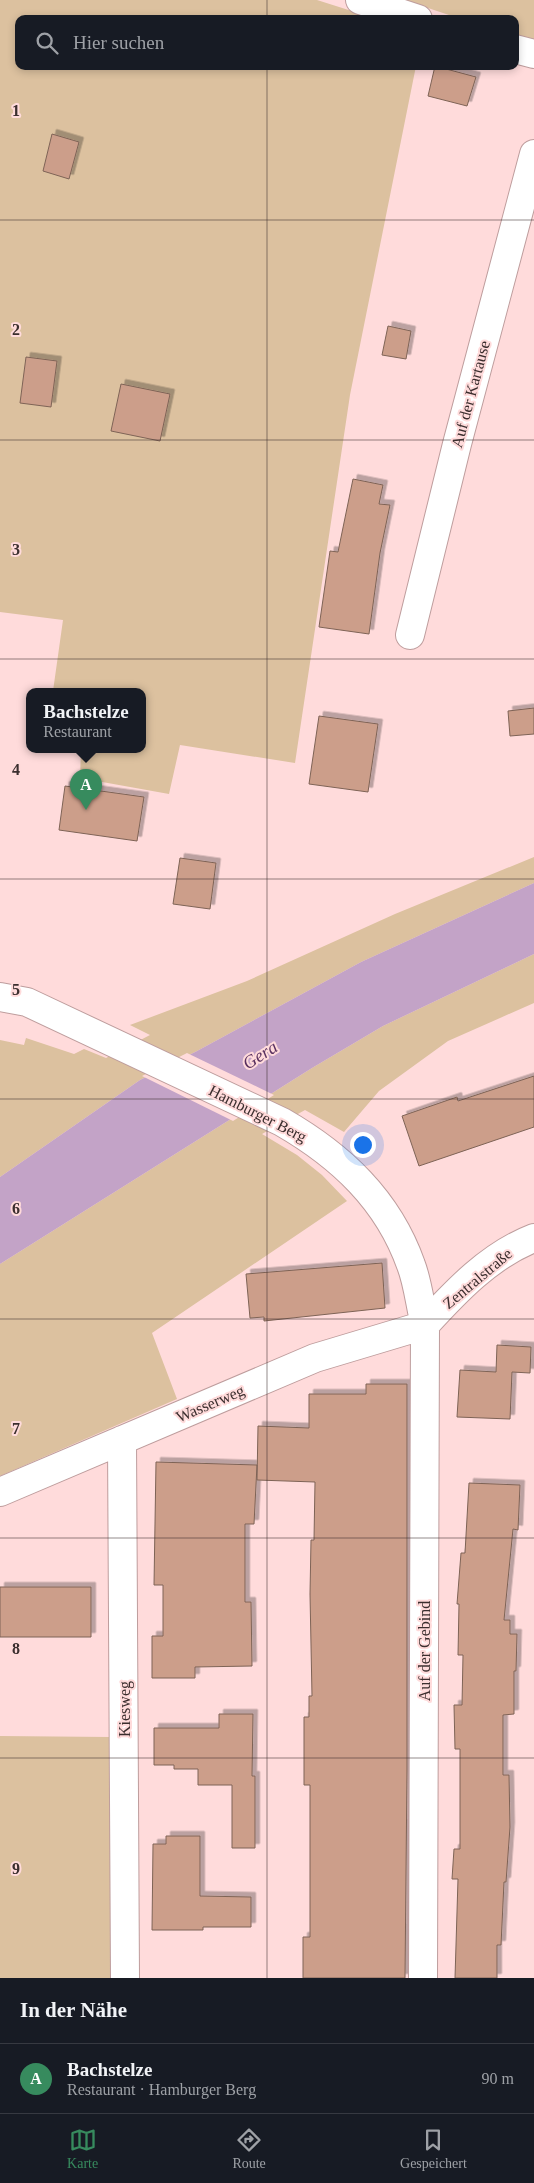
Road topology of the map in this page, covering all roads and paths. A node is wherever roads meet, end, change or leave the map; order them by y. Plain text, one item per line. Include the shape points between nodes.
1 (360, 0) edge
2 (406, 15) edge
3 (519, 49) edge
4 (534, 54) edge
5 (534, 154) edge
6 (410, 635) dead end
7 (0, 997) edge
8 (534, 1238) edge
9 (425, 1325) junction
10 (122, 1440) junction
11 (0, 1492) edge
12 (126, 1978) edge
13 (422, 1978) edge

1 - 2 street
3 - 4 street
5 - 6 street, Auf der Kartause
7 - 9 street, Hamburger Berg via 27,1002 126,1048 282,1122 323,1149 366,1186 390,1221 411,1265
8 - 9 street, Zentralstraße via 517,1245 484,1268 446,1301
9 - 10 street, Wasserweg via 315,1358
9 - 13 street, Auf der Gebind
10 - 11 street, Wasserweg
10 - 12 street, Kiesweg

